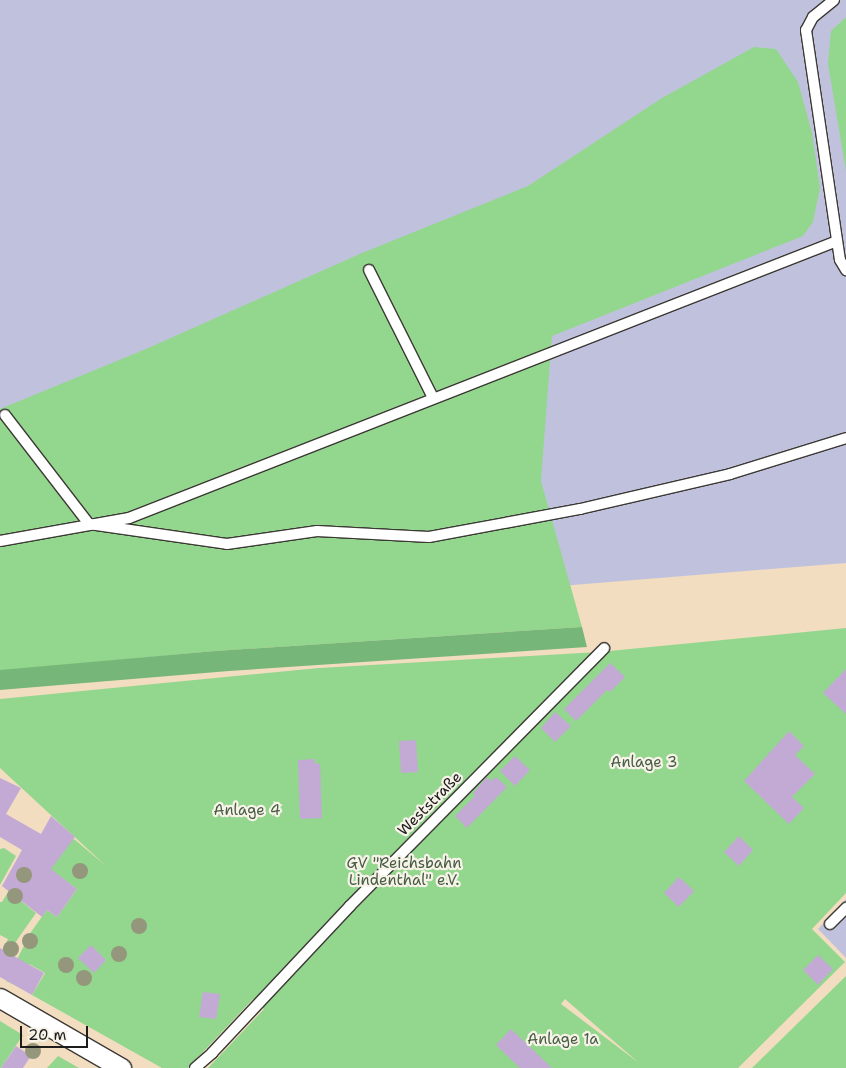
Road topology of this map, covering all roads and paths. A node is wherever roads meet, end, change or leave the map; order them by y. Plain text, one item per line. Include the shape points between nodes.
1 (834, 0) edge
2 (836, 241) junction
3 (369, 270) dead end
4 (846, 270) edge
5 (433, 398) junction
6 (5, 415) dead end
7 (846, 438) edge
8 (89, 524) junction
9 (0, 541) edge
10 (604, 648) dead end
11 (846, 908) edge
12 (830, 924) dead end
13 (0, 998) edge
14 (121, 1068) edge
15 (196, 1068) edge

1 - 2 lane via 813,17 806,30
2 - 4 lane
2 - 5 lane
3 - 5 lane
5 - 8 lane via 129,518
6 - 8 lane
7 - 8 lane via 730,474 580,509 429,537 317,532 227,544
8 - 9 lane
10 - 15 lane, Weststraße
11 - 12 lane
13 - 14 street

